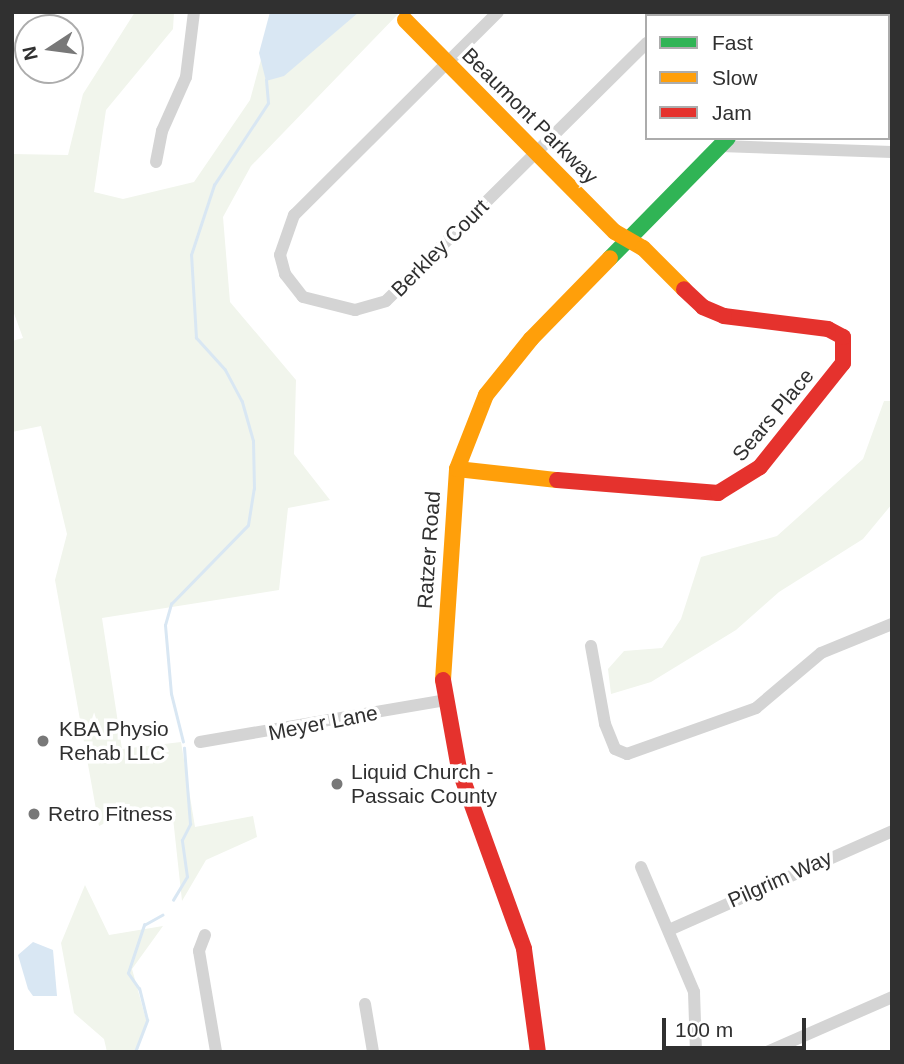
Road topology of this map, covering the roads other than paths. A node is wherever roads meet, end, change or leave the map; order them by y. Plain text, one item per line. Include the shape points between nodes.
1 (194, 12) edge
2 (498, 12) edge
3 (405, 20) dead end
4 (645, 45) edge
5 (447, 63) junction
6 (724, 142) edge
7 (892, 152) edge
8 (536, 153) junction
9 (156, 162) dead end
10 (627, 240) junction
11 (457, 469) junction
12 (892, 624) edge
13 (591, 646) dead end
14 (445, 700) junction
15 (200, 742) dead end
16 (892, 831) edge
17 (641, 867) dead end
18 (669, 930) junction
19 (205, 935) dead end
20 (892, 997) edge
21 (365, 1004) dead end
22 (216, 1052) edge
23 (373, 1052) edge
24 (538, 1052) edge
25 (695, 1052) edge
26 (767, 1052) edge

1 - 9 street via 186,78 162,131
2 - 5 street, Berkley Court
3 - 5 street, Beaumont Parkway
4 - 8 street, Berkley Court
5 - 8 street, Beaumont Parkway
5 - 8 street, Berkley Court via 294,215 280,255 296,291 338,309 366,309 386,301
6 - 7 street
6 - 10 street, Ratzer Road
8 - 10 street, Beaumont Parkway
10 - 11 street, Ratzer Road via 531,339 486,395
10 - 11 street, Sears Place via 713,313 836,332 847,349 844,363 752,476 718,493 692,495
11 - 14 street, Ratzer Road via 442,658
12 - 13 street via 821,653 756,708 627,754 615,749 603,717
14 - 15 street, Meyer Lane
14 - 24 street, Ratzer Road via 453,749 524,949
16 - 18 street, Pilgrim Way
17 - 18 street
18 - 25 street via 694,992
19 - 22 street via 200,951
20 - 26 street
21 - 23 street

